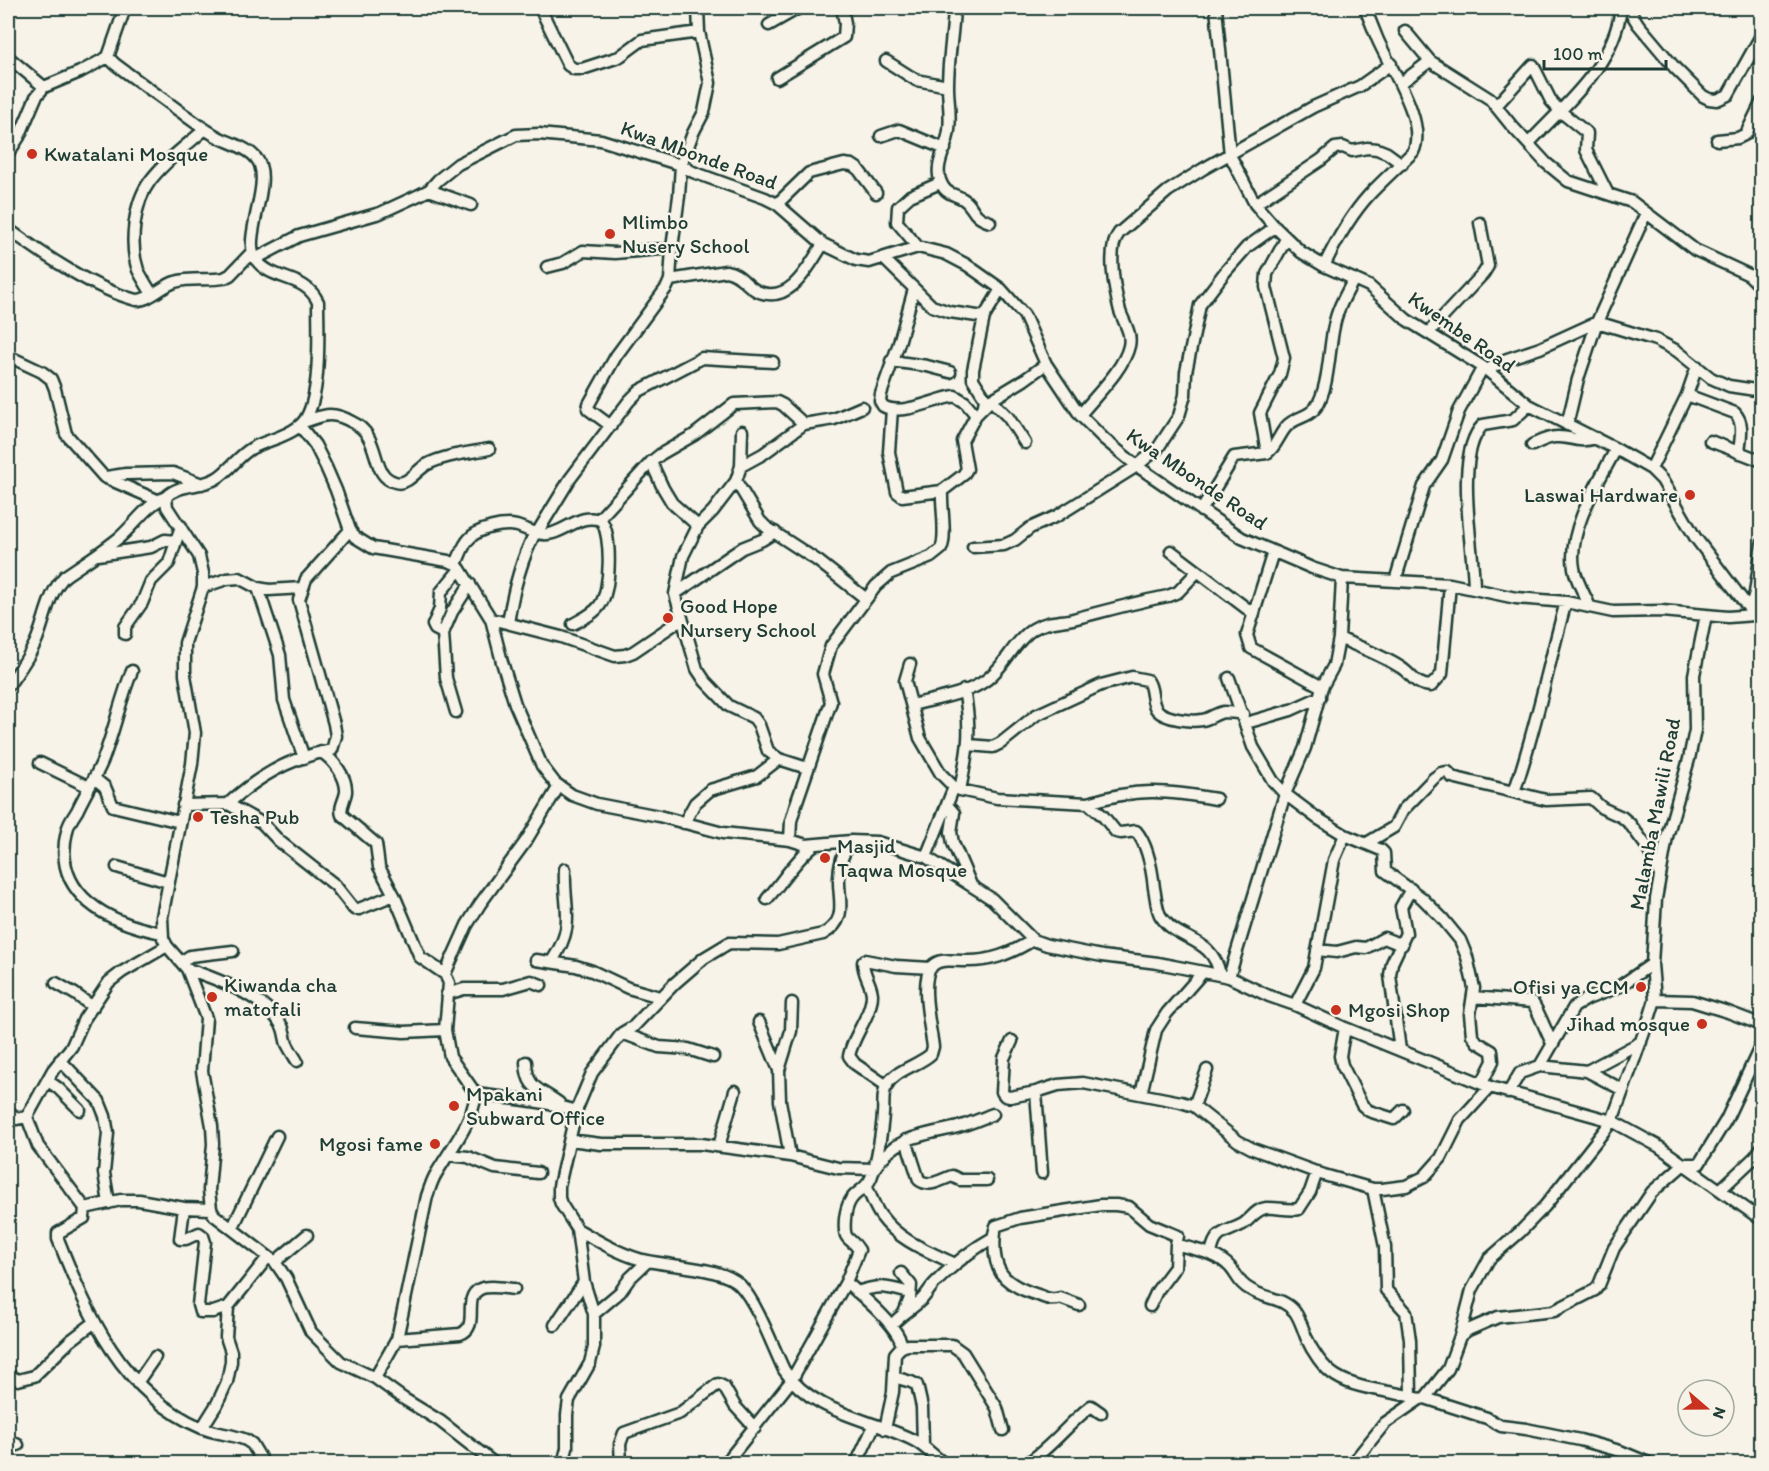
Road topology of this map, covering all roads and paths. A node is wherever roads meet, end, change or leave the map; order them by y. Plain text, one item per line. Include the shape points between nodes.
1 (125, 8) edge
2 (540, 8) edge
3 (698, 8) edge
4 (800, 8) edge
5 (842, 8) edge
6 (954, 8) edge
7 (1216, 8) edge
8 (1365, 8) edge
9 (1621, 8) edge
10 (1628, 8) edge
11 (769, 26) dead end
12 (1405, 31) dead end
13 (699, 32) junction
14 (1760, 41) edge
15 (8, 57) edge
16 (108, 57) junction
17 (886, 61) dead end
18 (1430, 61) junction
19 (1391, 64) junction
20 (777, 78) dead end
21 (1401, 83) junction
22 (948, 86) junction
23 (44, 87) junction
24 (1761, 101) edge
25 (1496, 106) junction
26 (1560, 112) junction
27 (204, 130) junction
28 (881, 136) dead end
29 (1717, 140) dead end
30 (1530, 143) junction
31 (945, 149) junction
32 (8, 154) edge
33 (1230, 156) junction
34 (1402, 164) junction
35 (681, 165) junction
36 (940, 183) junction
37 (429, 190) junction
38 (876, 193) dead end
39 (1608, 194) junction
40 (777, 204) junction
41 (1255, 204) junction
42 (471, 205) dead end
43 (1646, 213) junction
44 (990, 222) dead end
45 (1480, 223) dead end
46 (1275, 227) junction
47 (8, 229) edge
48 (1286, 238) junction
49 (824, 244) junction
50 (918, 247) junction
51 (672, 248) junction
52 (254, 256) junction
53 (883, 258) junction
54 (1324, 266) junction
55 (547, 267) dead end
56 (1354, 279) junction
57 (670, 280) junction
58 (1761, 288) edge
59 (914, 289) junction
60 (1001, 289) junction
61 (152, 294) junction
62 (984, 317) junction
63 (1598, 322) junction
64 (1428, 333) junction
65 (8, 357) edge
66 (773, 362) dead end
67 (891, 362) junction
68 (1046, 364) junction
69 (1697, 366) junction
70 (1485, 368) junction
71 (950, 372) dead end
72 (1761, 391) edge
73 (1687, 395) junction
74 (988, 403) junction
75 (1529, 405) junction
76 (862, 408) dead end
77 (892, 409) junction
78 (976, 415) junction
79 (1080, 415) junction
80 (302, 424) junction
81 (804, 424) junction
82 (1567, 425) junction
83 (611, 426) junction
84 (742, 431) dead end
85 (1596, 438) junction
86 (1710, 441) dead end
87 (1025, 443) dead end
88 (1532, 445) dead end
89 (489, 449) dead end
90 (1616, 449) junction
91 (1267, 453) junction
92 (1739, 453) junction
93 (1761, 461) edge
94 (651, 462) junction
95 (741, 466) junction
96 (1137, 466) junction
97 (1651, 470) junction
98 (104, 477) junction
99 (736, 481) junction
100 (203, 484) junction
101 (942, 491) junction
102 (162, 499) junction
103 (1201, 511) junction
104 (599, 519) junction
105 (181, 526) junction
106 (698, 526) junction
107 (350, 530) junction
108 (775, 532) junction
109 (536, 533) junction
110 (176, 541) junction
111 (1761, 544) edge
112 (973, 547) dead end
113 (1171, 551) dead end
114 (1273, 552) junction
115 (96, 555) junction
116 (458, 566) junction
117 (1197, 572) junction
118 (1342, 578) junction
119 (1395, 581) junction
120 (470, 584) junction
121 (1450, 584) junction
122 (203, 587) junction
123 (258, 588) junction
124 (302, 588) junction
125 (1474, 588) junction
126 (675, 594) junction
127 (865, 598) junction
128 (1566, 602) junction
129 (1590, 607) junction
130 (1755, 613) edge
131 (1254, 615) junction
132 (1706, 615) junction
133 (491, 619) junction
134 (682, 619) junction
135 (508, 624) junction
136 (573, 624) dead end
137 (443, 633) junction
138 (125, 634) dead end
139 (1339, 638) junction
140 (910, 664) dead end
141 (132, 670) dead end
142 (1229, 678) dead end
143 (8, 686) edge
144 (964, 690) junction
145 (1321, 692) junction
146 (912, 705) junction
147 (456, 712) dead end
148 (1244, 719) junction
149 (969, 745) junction
150 (321, 752) junction
151 (304, 758) junction
152 (779, 759) junction
153 (40, 763) dead end
154 (807, 768) junction
155 (92, 783) junction
156 (559, 786) junction
157 (957, 788) junction
158 (1514, 792) junction
159 (1285, 794) junction
160 (1215, 800) dead end
161 (1088, 803) junction
162 (228, 804) junction
163 (183, 805) junction
164 (947, 805) junction
165 (180, 822) junction
166 (684, 823) junction
167 (1346, 835) junction
168 (790, 840) junction
169 (850, 841) junction
170 (1367, 843) junction
171 (814, 845) junction
172 (926, 857) junction
173 (117, 867) dead end
174 (565, 869) dead end
175 (1660, 875) junction
176 (168, 882) junction
177 (971, 886) junction
178 (1411, 890) junction
179 (394, 895) junction
180 (767, 899) dead end
181 (162, 933) junction
182 (1033, 940) junction
183 (1402, 945) junction
184 (167, 946) junction
185 (1317, 950) junction
186 (233, 951) dead end
187 (536, 960) dead end
188 (552, 961) junction
189 (1652, 964) junction
190 (184, 966) junction
191 (931, 968) junction
192 (1203, 972) junction
193 (445, 974) junction
194 (1225, 976) junction
195 (56, 983) dead end
196 (541, 985) dead end
197 (447, 994) junction
198 (660, 997) junction
199 (1473, 997) junction
200 (1654, 1000) junction
201 (792, 1003) dead end
202 (1295, 1005) junction
203 (93, 1007) junction
204 (759, 1022) dead end
205 (1761, 1025) edge
206 (355, 1028) dead end
207 (1345, 1028) junction
208 (445, 1030) junction
209 (622, 1033) junction
210 (1011, 1041) dead end
211 (1641, 1042) junction
212 (1552, 1043) junction
213 (1761, 1043) edge
214 (1400, 1050) junction
215 (712, 1057) dead end
216 (60, 1060) junction
217 (297, 1061) dead end
218 (526, 1062) dead end
219 (1540, 1066) junction
220 (779, 1070) junction
221 (1207, 1070) dead end
222 (1587, 1071) junction
223 (48, 1081) junction
224 (1486, 1085) junction
225 (887, 1086) junction
226 (1623, 1090) junction
227 (735, 1091) dead end
228 (1036, 1092) junction
229 (1508, 1093) junction
230 (476, 1094) junction
231 (1141, 1094) junction
232 (1194, 1106) junction
233 (564, 1107) junction
234 (8, 1110) edge
235 (80, 1110) dead end
236 (1402, 1110) dead end
237 (576, 1111) junction
238 (993, 1114) dead end
239 (27, 1117) junction
240 (1612, 1121) junction
241 (277, 1136) dead end
242 (570, 1140) junction
243 (906, 1140) junction
244 (719, 1146) junction
245 (1761, 1147) edge
246 (448, 1155) junction
247 (790, 1156) junction
248 (1684, 1164) junction
249 (873, 1168) junction
250 (1317, 1172) junction
251 (538, 1173) dead end
252 (1042, 1173) dead end
253 (987, 1180) dead end
254 (866, 1186) junction
255 (1373, 1189) junction
256 (1719, 1190) junction
257 (109, 1203) junction
258 (86, 1208) junction
259 (184, 1208) junction
260 (211, 1209) junction
261 (1761, 1220) edge
262 (996, 1226) junction
263 (232, 1229) junction
264 (577, 1229) junction
265 (307, 1235) dead end
266 (1176, 1244) junction
267 (1211, 1254) junction
268 (271, 1260) junction
269 (648, 1261) junction
270 (955, 1264) junction
271 (901, 1273) dead end
272 (584, 1282) junction
273 (846, 1282) junction
274 (514, 1289) dead end
275 (857, 1292) junction
276 (910, 1293) junction
277 (1079, 1305) dead end
278 (1150, 1306) dead end
279 (228, 1307) junction
280 (904, 1313) junction
281 (594, 1314) junction
282 (95, 1322) junction
283 (555, 1325) dead end
284 (892, 1325) junction
285 (1460, 1336) junction
286 (397, 1339) junction
287 (902, 1346) junction
288 (155, 1357) dead end
289 (8, 1375) edge
290 (894, 1377) junction
291 (375, 1378) junction
292 (791, 1381) junction
293 (137, 1383) junction
294 (1419, 1398) junction
295 (1101, 1413) dead end
296 (879, 1427) junction
297 (202, 1428) junction
298 (755, 1428) junction
299 (1003, 1430) dead end
300 (923, 1445) junction
301 (264, 1464) edge
302 (495, 1464) edge
303 (563, 1464) edge
304 (621, 1464) edge
305 (725, 1464) edge
306 (856, 1464) edge
307 (945, 1464) edge
308 (1026, 1464) edge
309 (1352, 1464) edge
310 (1652, 1464) edge

1 - 16 street
2 - 13 street via 568,65 574,69 619,57 642,40
3 - 13 street
4 - 11 street
5 - 20 street via 844,37
6 - 22 street
7 - 33 street, Kwembe Road
8 - 19 street
9 - 26 street via 1603,59
10 - 14 street via 1675,68 1709,99 1728,95
12 - 18 street
13 - 35 street via 710,82 708,99
15 - 23 street
16 - 23 street
16 - 27 street
17 - 22 street via 916,80
18 - 21 street
18 - 25 street
19 - 21 street
19 - 33 street via 1360,86 1313,107
21 - 34 street via 1417,138 1413,152
22 - 31 street via 950,123
23 - 32 street
24 - 29 street via 1746,134
25 - 26 street via 1533,65
25 - 30 street
26 - 30 street
26 - 39 street via 1587,133 1586,150
27 - 52 street via 250,152 260,163 263,177
27 - 61 street via 155,174 142,194 135,255 139,272
28 - 31 street via 899,130
30 - 39 street via 1568,181
31 - 36 street via 939,166
33 - 41 street, Kwembe Road
33 - 79 street via 1168,191 1115,238 1113,274 1129,345 1124,362
34 - 41 street via 1377,149 1335,148
34 - 54 street via 1354,214
35 - 37 street, Kwa Mbonde Road via 601,140 524,134 458,164
35 - 40 street, Kwa Mbonde Road
35 - 51 street
36 - 44 street via 949,194 964,199 979,218
36 - 50 street via 910,196 897,207 897,222
37 - 42 street
37 - 52 street, Kwa Mbonde Road via 380,213 299,236
38 - 40 street via 858,169 844,164 809,173
39 - 43 street via 1632,202
40 - 49 street, Kwa Mbonde Road
41 - 46 street, Kwembe Road
43 - 58 street via 1695,250 1749,276
43 - 63 street
45 - 64 street via 1488,266
46 - 48 street, Kwembe Road
46 - 96 street via 1247,247 1200,305 1179,416 1169,434
47 - 61 street via 49,258 128,298 142,300
48 - 54 street, Kwembe Road
48 - 91 street via 1267,274 1266,287 1284,358 1260,413
49 - 53 street, Kwa Mbonde Road via 856,260
49 - 57 street via 801,277 779,294 756,291 734,272
50 - 53 street, Kwa Mbonde Road
50 - 60 street, Kwa Mbonde Road via 946,254
51 - 55 street via 583,252
51 - 57 street
52 - 61 street via 224,278 179,280
52 - 80 street via 265,268 306,286 318,302 313,405
53 - 59 street
54 - 56 street, Kwembe Road
56 - 64 street, Kwembe Road via 1369,286 1407,321
56 - 91 street via 1337,314 1321,399 1308,415 1288,424
57 - 83 street via 616,356 589,404 588,409
59 - 62 street via 939,309
59 - 67 street
60 - 62 street
60 - 68 street, Kwa Mbonde Road via 1024,315
62 - 74 street via 973,380
63 - 69 street via 1656,340
63 - 70 street
63 - 82 street
64 - 70 street, Kwembe Road
65 - 98 street via 51,379 66,434
66 - 83 street via 702,358 639,391
67 - 71 street
67 - 77 street via 880,401
68 - 74 street
68 - 79 street, Kwa Mbonde Road
69 - 72 street via 1711,378 1730,386
69 - 73 street
70 - 75 street, Kwembe Road
70 - 119 street via 1459,411 1442,460 1424,486
73 - 92 street via 1740,418
73 - 97 street
74 - 78 street
74 - 87 street via 1008,417
75 - 82 street, Kwembe Road
75 - 125 street via 1513,420 1483,425 1474,436 1467,471
76 - 81 street via 834,420
77 - 78 street via 912,408 955,396
77 - 101 street via 889,452 897,492 902,496
78 - 101 street via 962,441 967,469
79 - 96 street, Kwa Mbonde Road
80 - 89 street via 329,415 360,426 371,439 382,474 400,483 438,460
80 - 100 street via 277,440 251,449 216,479
80 - 107 street via 326,467
81 - 94 street via 777,402 734,404
81 - 95 street
82 - 85 street, Kwembe Road
83 - 109 street via 570,479
84 - 95 street
85 - 88 street via 1585,442 1556,437
85 - 90 street, Kwembe Road
86 - 92 street
90 - 97 street, Kwembe Road
90 - 129 street via 1586,506 1575,542 1574,568
91 - 103 street via 1233,457
92 - 93 street
94 - 104 street
94 - 106 street via 672,503
95 - 99 street
96 - 103 street, Kwa Mbonde Road
96 - 112 street via 1015,540 1004,545
97 - 130 street, Kwembe Road via 1662,480 1695,537
98 - 100 street via 173,473
98 - 102 street
99 - 106 street
99 - 108 street via 760,520
100 - 102 street via 177,488
101 - 127 street via 941,549 891,573
102 - 105 street
102 - 115 street
103 - 114 street, Kwa Mbonde Road via 1242,538
104 - 109 street via 568,524 554,533
104 - 136 street via 606,526 609,548 605,592 595,611
105 - 110 street
105 - 122 street via 199,556
106 - 126 street via 684,556
107 - 116 street via 373,548
107 - 124 street
108 - 126 street via 742,548
108 - 127 street
109 - 116 street via 509,525 481,531 469,538
109 - 135 street via 525,552
110 - 115 street
110 - 138 street via 169,563 151,581 125,627
111 - 130 street
113 - 117 street
114 - 118 street, Kwa Mbonde Road
114 - 131 street
115 - 143 street via 55,588 37,639
116 - 120 street
116 - 137 street via 441,592 440,609 433,625
117 - 131 street
117 - 144 street via 1178,592 1168,596 1034,628 994,673
118 - 119 street, Kwa Mbonde Road
118 - 139 street
119 - 121 street, Kwa Mbonde Road
120 - 133 street
120 - 137 street
121 - 125 street, Kwa Mbonde Road
121 - 139 street via 1442,674 1431,686 1414,682 1402,668
122 - 123 street via 238,578
122 - 163 street via 185,643 195,733
123 - 124 street
123 - 151 street via 280,655 284,700
124 - 150 street via 299,600 336,736 332,750
125 - 128 street, Kwa Mbonde Road via 1516,598
126 - 134 street
127 - 154 street via 831,646 825,663 823,674 831,702
128 - 129 street, Kwa Mbonde Road
128 - 158 street via 1535,727
129 - 132 street, Kwa Mbonde Road via 1613,612
130 - 132 street, Kwa Mbonde Road
131 - 145 street via 1247,635 1251,648
132 - 175 street, Malamba Mawili Road via 1694,675 1695,730
133 - 135 street
133 - 156 street via 515,704 542,766
134 - 135 street via 633,652 615,656
134 - 152 street via 697,669 705,681 729,706 754,718 768,751
137 - 147 street via 446,678
139 - 145 street via 1334,665
140 - 146 street via 904,681
141 - 155 street via 107,750
142 - 148 street
144 - 146 street
144 - 149 street
145 - 148 street via 1286,712
145 - 159 street via 1305,748
146 - 157 street via 920,738 941,774
148 - 149 street via 1225,712 1202,720 1161,714 1154,705 1150,683 1132,677 1101,685 1036,715 993,747
148 - 159 street via 1253,747
149 - 157 street
150 - 151 street
150 - 179 street via 335,764 346,786 342,815 376,844 379,867
151 - 162 street via 275,768
152 - 154 street
152 - 166 street via 757,776 710,790 695,803
153 - 155 street
154 - 168 street via 791,821
155 - 165 street via 105,787 113,806
155 - 181 street via 67,829 63,860 72,882 87,902 111,917 136,928
156 - 166 street via 597,804
156 - 193 street via 526,841 480,904
157 - 161 street via 997,798
157 - 164 street
158 - 170 street via 1441,773 1403,810 1394,827
158 - 175 street via 1546,800 1591,798 1630,824
159 - 167 street
159 - 194 street
160 - 161 street via 1161,790 1132,792
161 - 194 street via 1116,832 1138,833 1146,851 1160,914 1210,951
162 - 163 street
162 - 179 street via 262,823 335,885 354,909
163 - 165 street
164 - 172 street
164 - 177 street via 954,813 952,838
165 - 176 street
166 - 168 street via 723,833
167 - 170 street
167 - 185 street via 1334,860
168 - 171 street
169 - 171 street
169 - 172 street via 877,842
169 - 198 street via 840,869 840,916 830,930 778,944 729,943 704,958
170 - 178 street via 1384,853 1385,871
171 - 180 street via 795,862
172 - 177 street
173 - 176 street
174 - 188 street via 566,936
175 - 189 street, Malamba Mawili Road
176 - 181 street
177 - 182 street via 992,899
178 - 183 street via 1401,907 1406,928
178 - 199 street via 1460,940 1472,977
179 - 193 street via 420,957
181 - 184 street
182 - 191 street via 994,959 950,960
182 - 192 street
183 - 185 street via 1384,938 1366,948
183 - 214 street via 1390,975
184 - 190 street
184 - 203 street via 122,972
185 - 202 street via 1314,968
186 - 190 street via 190,956
187 - 188 street
188 - 198 street via 592,971 628,988
189 - 200 street, Malamba Mawili Road
189 - 212 street via 1620,986 1574,1008
190 - 217 street via 260,1002 272,1012
190 - 260 street via 206,1018 202,1071 212,1126
191 - 225 street via 926,1005 931,1054 899,1073
191 - 225 street via 863,962 872,996 849,1056
192 - 194 street
192 - 231 street via 1156,1029
193 - 197 street via 449,983
194 - 202 street
195 - 203 street
196 - 197 street via 531,981 503,989 464,989
197 - 208 street
198 - 209 street via 634,1026
199 - 212 street via 1532,1002
199 - 224 street via 1473,1035 1494,1056
200 - 205 street via 1692,1001
200 - 211 street, Malamba Mawili Road
201 - 220 street via 791,1031
202 - 207 street
203 - 216 street
204 - 220 street
206 - 208 street via 391,1032
207 - 214 street
207 - 236 street via 1340,1056 1362,1105 1394,1119
208 - 230 street via 450,1057
209 - 215 street via 659,1047 688,1049
209 - 237 street via 592,1073
210 - 228 street via 1004,1058 1002,1092 1010,1097
211 - 222 street
211 - 226 street, Malamba Mawili Road
212 - 219 street
213 - 248 street via 1726,1120 1700,1164
214 - 224 street
216 - 223 street
216 - 257 street via 99,1101 105,1116 108,1133 104,1173
218 - 233 street via 531,1084
219 - 222 street
219 - 229 street via 1520,1073
220 - 247 street
221 - 232 street
222 - 226 street
223 - 235 street
223 - 239 street
224 - 229 street
224 - 255 street via 1460,1120 1441,1158 1424,1177 1406,1186
225 - 249 street
226 - 240 street, Malamba Mawili Road
227 - 244 street
228 - 231 street via 1083,1083
228 - 252 street
229 - 240 street
230 - 233 street
230 - 246 street via 474,1109
231 - 232 street
232 - 250 street via 1238,1141
233 - 237 street
234 - 239 street via 16,1119
237 - 242 street
238 - 243 street
239 - 258 street via 38,1146
240 - 248 street
240 - 285 street, Malamba Mawili Road via 1534,1218 1489,1259 1472,1290
241 - 263 street
242 - 244 street
242 - 264 street via 559,1198
243 - 249 street via 890,1149
243 - 253 street via 923,1183 933,1184 952,1176 960,1180
244 - 247 street
245 - 256 street
246 - 251 street via 468,1157 495,1168
246 - 286 street via 427,1196
247 - 249 street via 838,1168
248 - 256 street
248 - 285 street via 1652,1192 1614,1248 1595,1290 1554,1311 1498,1317
249 - 254 street
250 - 255 street
250 - 267 street via 1299,1209 1257,1211 1244,1223 1219,1235
254 - 270 street via 881,1216 903,1238
254 - 273 street via 853,1196 846,1209 847,1239 859,1250
255 - 294 street via 1385,1247 1386,1290 1406,1312
256 - 261 street
257 - 258 street
257 - 259 street via 139,1200
258 - 282 street via 84,1218 57,1236
259 - 260 street
259 - 279 street via 180,1239 199,1233 205,1242 198,1310 213,1312
260 - 263 street
262 - 266 street via 1020,1218 1116,1205 1129,1207 1158,1229 1178,1236
262 - 270 street via 993,1238
262 - 277 street via 994,1256 1006,1281 1034,1294
263 - 268 street
264 - 269 street
264 - 272 street
265 - 268 street
266 - 267 street
266 - 278 street via 1175,1267
267 - 294 street via 1230,1267 1240,1284 1292,1308 1309,1343 1334,1375 1360,1386
268 - 279 street
268 - 291 street via 286,1278 311,1332 341,1362
269 - 281 street
269 - 292 street via 718,1272 736,1281 752,1302
270 - 280 street via 914,1308
271 - 276 street via 911,1285
272 - 281 street
272 - 283 street
273 - 275 street
273 - 292 street
274 - 286 street via 476,1291 467,1332
275 - 276 street via 890,1287
275 - 284 street
276 - 280 street
279 - 297 street via 230,1369 217,1404
280 - 284 street
281 - 303 street via 590,1363 569,1400
282 - 289 street via 34,1376 18,1380
282 - 293 street
284 - 287 street
285 - 294 street, Malamba Mawili Road via 1448,1369
286 - 291 street
287 - 290 street via 895,1354
287 - 299 street via 957,1348 997,1408
288 - 293 street
290 - 296 street via 893,1392
290 - 300 street via 917,1385
291 - 302 street
292 - 296 street via 821,1403
292 - 298 street
293 - 297 street via 153,1398
294 - 309 street, Malamba Mawili Road via 1385,1423
294 - 310 street via 1487,1418 1501,1426 1580,1440
295 - 308 street via 1091,1406
296 - 300 street
296 - 306 street
297 - 301 street via 252,1443
298 - 304 street via 718,1384 680,1413 624,1433
298 - 305 street
300 - 307 street

